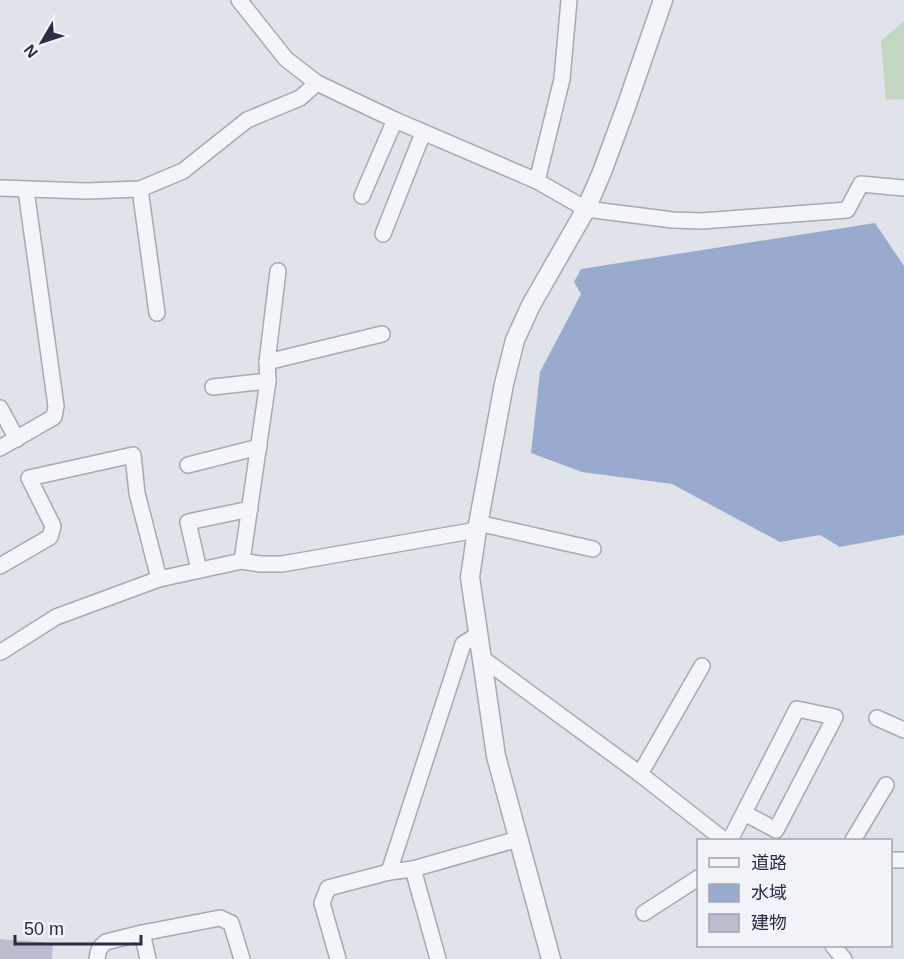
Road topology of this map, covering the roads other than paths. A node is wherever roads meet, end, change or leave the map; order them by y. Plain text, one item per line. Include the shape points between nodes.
1 (239, 0) edge
2 (569, 0) edge
3 (663, 0) edge
4 (317, 83) junction
5 (395, 120) junction
6 (423, 133) junction
7 (537, 181) junction
8 (0, 188) edge
9 (904, 188) edge
10 (140, 189) junction
11 (26, 190) junction
12 (362, 196) dead end
13 (586, 209) junction
14 (383, 234) dead end
15 (278, 271) dead end
16 (157, 313) dead end
17 (382, 334) dead end
18 (267, 362) junction
19 (268, 381) junction
20 (213, 387) dead end
21 (0, 408) edge
22 (17, 440) junction
23 (259, 447) junction
24 (0, 448) edge
25 (188, 465) dead end
26 (250, 509) junction
27 (477, 526) junction
28 (592, 549) dead end
29 (242, 561) junction
30 (0, 566) edge
31 (199, 570) junction
32 (159, 579) junction
33 (479, 634) junction
34 (0, 651) edge
35 (482, 658) junction
36 (702, 666) dead end
37 (877, 718) dead end
38 (904, 730) edge
39 (640, 774) junction
40 (885, 784) dead end
41 (744, 813) junction
42 (518, 839) junction
43 (723, 839) edge
44 (731, 839) edge
45 (854, 839) edge
46 (412, 869) junction
47 (389, 872) junction
48 (697, 879) edge
49 (644, 913) dead end
50 (142, 933) junction
51 (835, 947) edge
52 (97, 959) edge
53 (148, 959) edge
54 (242, 959) edge
55 (338, 959) edge
56 (438, 959) edge
57 (551, 959) edge
58 (844, 959) edge

1 - 4 street via 286,59
2 - 7 street via 562,80
3 - 13 street
4 - 5 street
4 - 10 street via 300,98 246,120 183,171
5 - 6 street
5 - 12 street
6 - 7 street
6 - 14 street
7 - 13 street
8 - 11 street
9 - 13 street via 861,184 847,210 702,221
10 - 11 street
10 - 16 street
11 - 22 street via 56,406 54,417
13 - 27 street via 531,304 515,340
15 - 18 street
17 - 18 street
18 - 19 street
19 - 20 street
19 - 23 street
21 - 22 street
22 - 24 street
23 - 25 street
23 - 26 street
26 - 29 street
26 - 31 street via 188,522
27 - 28 street
27 - 29 street via 282,564
27 - 33 street via 470,577
29 - 31 street
30 - 32 street via 50,537 52,526 29,478 133,455 137,493
31 - 32 street
32 - 34 street via 56,617
33 - 35 street
33 - 47 street via 463,644
35 - 39 street
35 - 42 street via 496,756
36 - 39 street
37 - 38 street
39 - 43 street
40 - 45 street
41 - 41 street via 796,709 835,717 776,830
41 - 44 street
42 - 46 street
42 - 57 street
46 - 47 street
46 - 56 street
47 - 55 street via 328,888 322,903
48 - 49 street
50 - 52 street via 106,942
50 - 53 street
50 - 54 street via 220,918 231,923
51 - 58 street

